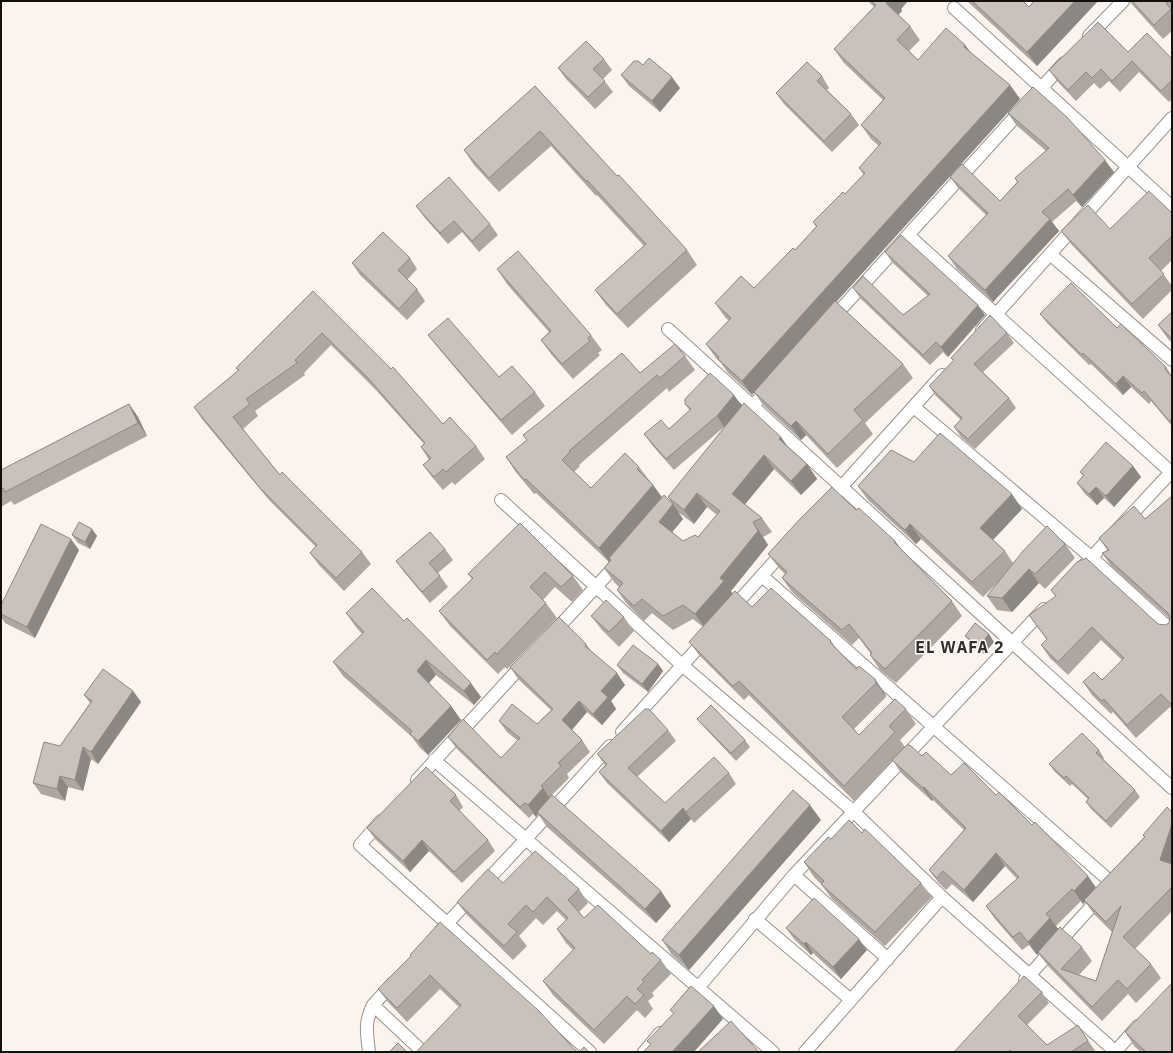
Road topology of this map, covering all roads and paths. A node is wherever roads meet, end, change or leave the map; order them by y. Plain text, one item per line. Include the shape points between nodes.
1 (1123, 1) edge
2 (954, 8) dead end
3 (1041, 87) junction
4 (1172, 118) edge
5 (1128, 167) junction
6 (1172, 207) edge
7 (908, 235) junction
8 (1050, 254) junction
9 (996, 314) junction
10 (668, 329) dead end
11 (822, 329) edge
12 (976, 337) edge
13 (1172, 360) edge
14 (950, 366) edge
15 (779, 376) edge
16 (752, 406) junction
17 (914, 406) junction
18 (731, 430) edge
19 (1172, 472) edge
20 (841, 487) junction
21 (501, 500) dead end
22 (820, 511) edge
23 (794, 541) edge
24 (627, 552) edge
25 (1092, 558) junction
26 (762, 576) junction
27 (1071, 580) edge
28 (596, 588) junction
29 (1055, 598) edge
30 (724, 618) edge
31 (714, 630) edge
32 (1172, 631) edge
33 (543, 643) edge
34 (1013, 643) junction
35 (532, 654) edge
36 (682, 665) junction
37 (934, 728) junction
38 (434, 760) junction
39 (1172, 788) edge
40 (409, 789) edge
41 (390, 811) edge
42 (854, 812) junction
43 (525, 840) junction
44 (1122, 872) edge
45 (794, 875) junction
46 (1112, 883) junction
47 (942, 897) junction
48 (755, 919) junction
49 (447, 923) junction
50 (436, 935) edge
51 (888, 959) junction
52 (1029, 975) junction
53 (399, 976) edge
54 (698, 987) junction
55 (1019, 987) edge
56 (851, 1000) junction
57 (373, 1005) junction
58 (678, 1011) edge
59 (1146, 1016) edge
60 (669, 1022) edge
61 (369, 1052) edge
62 (424, 1052) edge
63 (590, 1052) edge
64 (644, 1052) edge
65 (773, 1052) edge
66 (804, 1052) edge
67 (1115, 1052) edge

1 - 3 street
2 - 3 street
3 - 5 street
3 - 7 street
4 - 5 street
5 - 6 street
5 - 8 street
7 - 9 street
7 - 11 street
8 - 9 street
8 - 13 street
9 - 12 street
9 - 19 street
10 - 16 street
14 - 17 street
15 - 16 street
16 - 18 street
16 - 20 street
17 - 20 street
17 - 25 street
19 - 25 street
20 - 22 street
20 - 34 street
21 - 28 street
23 - 26 street
24 - 28 street
25 - 27 street
25 - 32 street
26 - 30 street
26 - 37 street
28 - 33 street
28 - 36 street
29 - 34 street
31 - 36 street
34 - 37 street
34 - 39 street
35 - 38 street
36 - 42 street
36 - 43 street
37 - 42 street
37 - 46 street
38 - 40 street
38 - 43 street
41 - 49 street via 360,845
42 - 45 street
42 - 47 street
43 - 49 street
43 - 54 street
44 - 46 street
45 - 48 street
45 - 51 street
46 - 52 street
47 - 51 street
47 - 52 street
48 - 54 street
48 - 56 street
49 - 50 street
49 - 63 street
51 - 56 street
52 - 55 street
52 - 67 street
53 - 57 street
54 - 58 street
54 - 65 street
56 - 66 street
57 - 61 street via 366,1026
57 - 62 street
59 - 67 street
60 - 64 street

